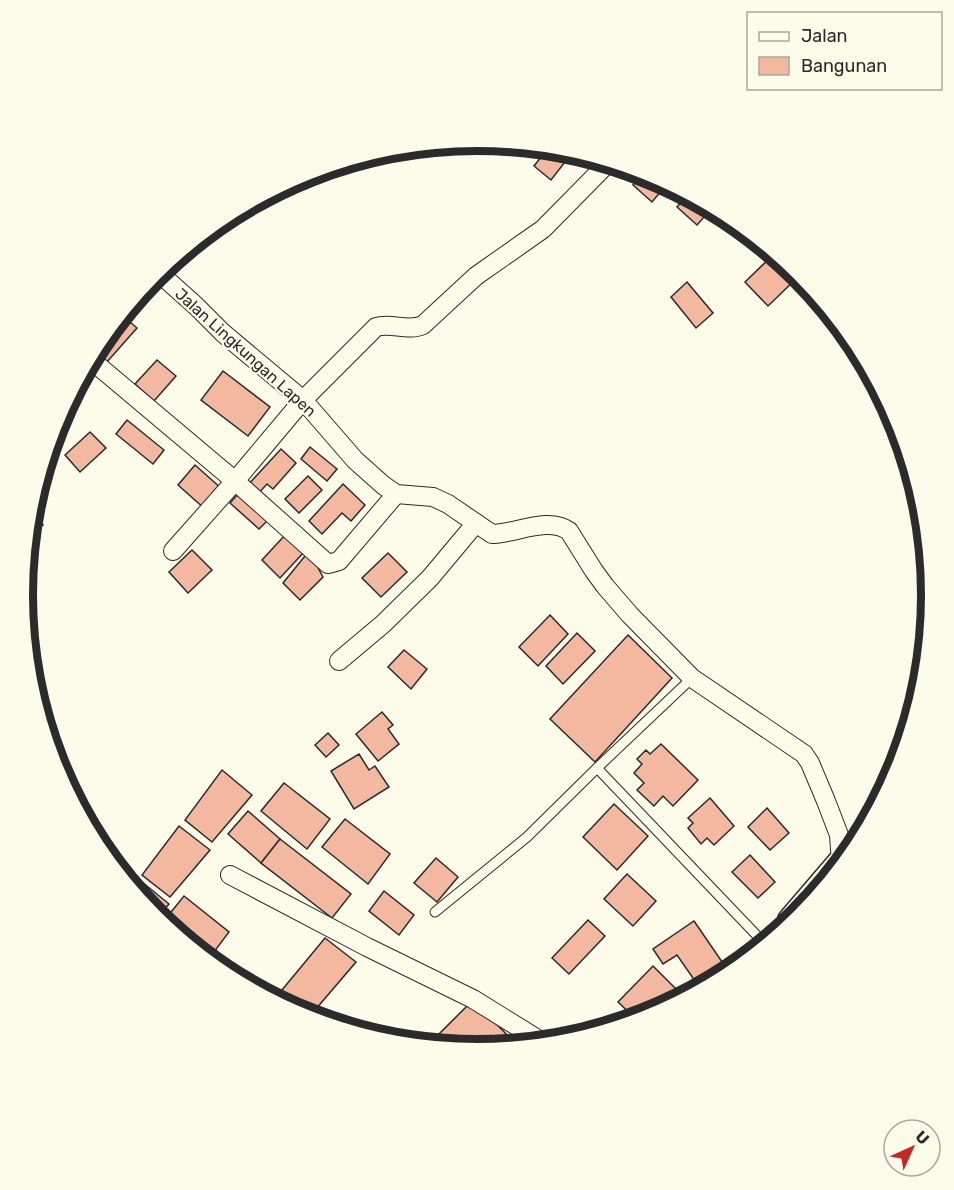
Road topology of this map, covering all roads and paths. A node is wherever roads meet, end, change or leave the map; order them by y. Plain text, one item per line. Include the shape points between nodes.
1 (602, 169) edge
2 (165, 279) edge
3 (97, 365) edge
4 (303, 400) junction
5 (235, 481) junction
6 (396, 494) junction
7 (476, 523) junction
8 (173, 551) dead end
9 (339, 661) dead end
10 (692, 678) junction
11 (597, 768) junction
12 (843, 847) edge
13 (230, 875) dead end
14 (435, 912) dead end
15 (759, 938) edge
16 (532, 1035) edge

1 - 4 street via 543,229 476,276 423,325 376,327
2 - 4 street, Jalan Lingkungan Lapen
3 - 5 street
4 - 5 street
4 - 6 street, Jalan Lingkungan Lapen via 355,460
5 - 6 street via 328,564 339,561
5 - 8 street
6 - 7 street via 434,497
7 - 9 street via 430,578
7 - 10 street via 494,534 549,525 569,531 605,586
10 - 11 lane
10 - 12 street via 804,754
11 - 14 lane via 527,837
11 - 15 lane
13 - 16 street via 473,999

